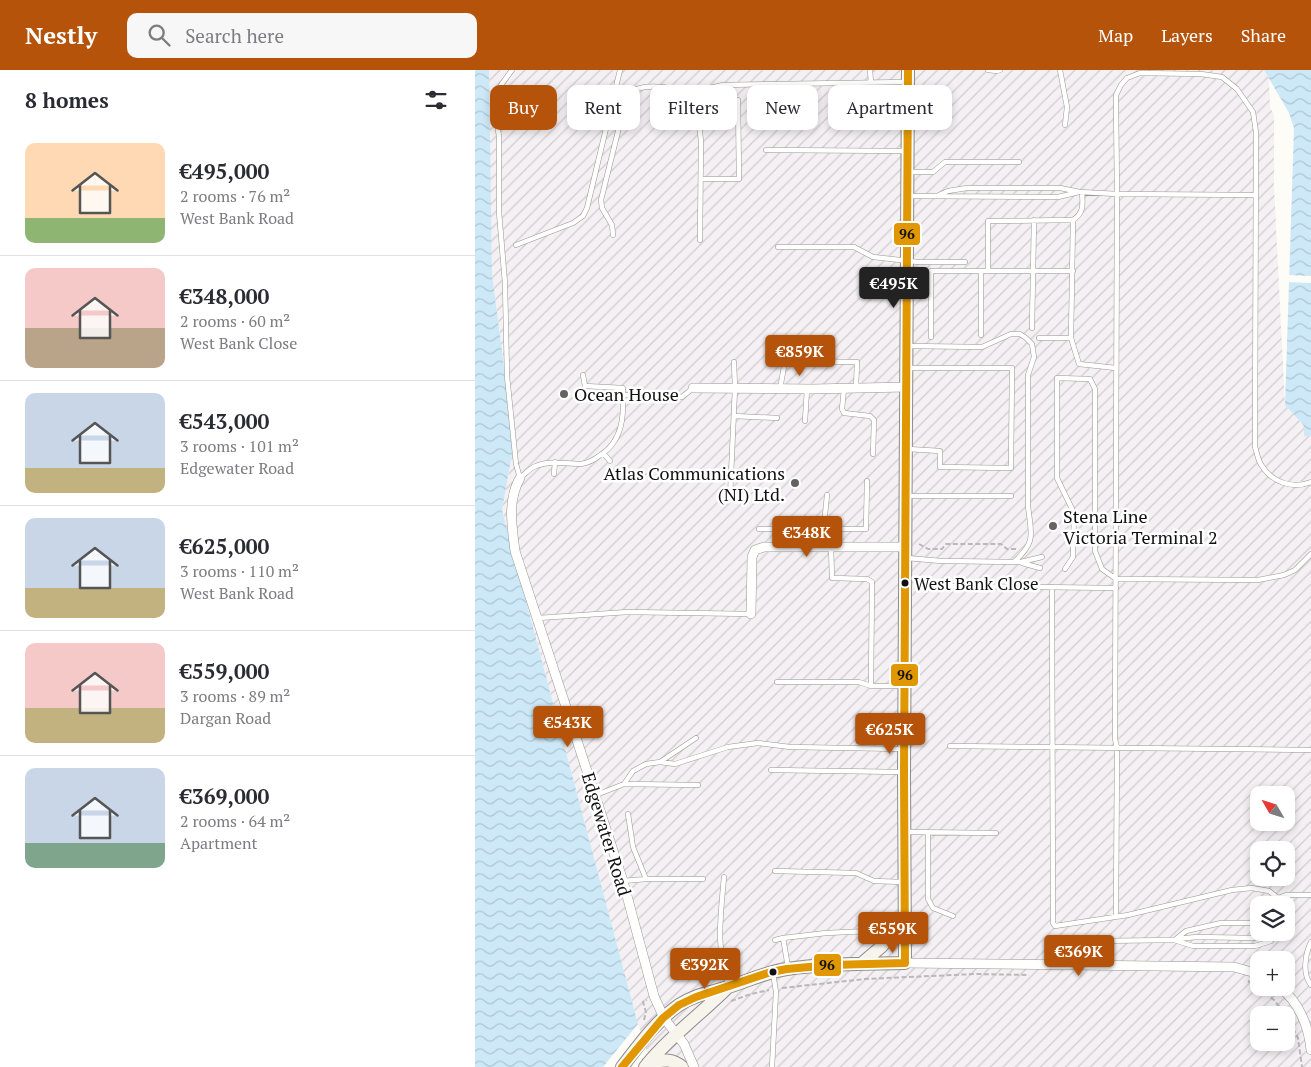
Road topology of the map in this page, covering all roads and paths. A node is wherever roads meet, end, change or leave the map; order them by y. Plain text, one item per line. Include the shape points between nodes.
1 (512, 70) edge
2 (620, 70) edge
3 (871, 70) edge
4 (988, 70) edge
5 (1000, 70) edge
6 (1060, 70) edge
7 (908, 76) edge
8 (871, 83) junction
9 (737, 85) edge
10 (650, 87) edge
11 (738, 100) dead end
12 (1065, 125) dead end
13 (700, 130) edge
14 (766, 150) dead end
15 (908, 150) junction
16 (1019, 162) dead end
17 (908, 172) junction
18 (701, 179) junction
19 (1081, 192) junction
20 (1117, 194) junction
21 (939, 195) junction
22 (1255, 195) junction
23 (908, 196) junction
24 (1034, 220) junction
25 (1073, 220) junction
26 (613, 236) dead end
27 (700, 240) dead end
28 (516, 245) dead end
29 (779, 247) dead end
30 (908, 260) junction
31 (965, 262) dead end
32 (981, 271) junction
33 (988, 271) junction
34 (1033, 271) junction
35 (1073, 271) junction
36 (1032, 328) dead end
37 (981, 335) dead end
38 (931, 337) dead end
39 (1039, 338) dead end
40 (1071, 338) junction
41 (907, 346) junction
42 (734, 362) dead end
43 (907, 368) junction
44 (1116, 368) junction
45 (583, 375) dead end
46 (907, 387) junction
47 (693, 388) joint
48 (735, 388) junction
49 (844, 388) junction
50 (856, 388) junction
51 (781, 389) junction
52 (807, 389) junction
53 (623, 395) junction
54 (734, 416) junction
55 (777, 418) dead end
56 (805, 421) dead end
57 (906, 449) junction
58 (604, 454) junction
59 (873, 454) dead end
60 (610, 461) dead end
61 (555, 462) junction
62 (554, 474) dead end
63 (520, 478) junction
64 (867, 480) dead end
65 (1311, 482) edge
66 (827, 495) dead end
67 (906, 496) junction
68 (1011, 496) dead end
69 (731, 497) dead end
70 (759, 529) dead end
71 (823, 530) junction
72 (919, 544) dead end
73 (827, 546) junction
74 (1019, 548) dead end
75 (906, 553) junction
76 (1311, 554) edge
77 (1042, 557) dead end
78 (1073, 557) junction
79 (1065, 558) dead end
80 (1014, 562) junction
81 (1021, 562) junction
82 (1040, 568) dead end
83 (1065, 569) dead end
84 (1116, 579) junction
85 (951, 586) dead end
86 (1052, 587) junction
87 (1116, 588) junction
88 (751, 614) joint
89 (537, 618) junction
90 (777, 682) dead end
91 (871, 686) junction
92 (904, 686) junction
93 (696, 738) dead end
94 (950, 746) dead end
95 (1051, 747) junction
96 (1117, 748) junction
97 (904, 749) junction
98 (1311, 750) edge
99 (660, 762) junction
100 (771, 770) dead end
101 (904, 772) junction
102 (624, 784) junction
103 (698, 785) dead end
104 (596, 795) junction
105 (628, 814) dead end
106 (904, 832) junction
107 (928, 833) junction
108 (996, 833) dead end
109 (775, 870) dead end
110 (724, 877) dead end
111 (645, 879) junction
112 (703, 879) dead end
113 (623, 881) junction
114 (904, 882) junction
115 (1311, 895) edge
116 (1275, 896) edge
117 (1283, 896) edge
118 (953, 916) dead end
119 (1116, 917) junction
120 (904, 920) junction
121 (1250, 923) edge
122 (869, 932) dead end
123 (783, 938) junction
124 (1250, 938) edge
125 (775, 940) dead end
126 (1174, 940) junction
127 (1271, 941) edge
128 (1311, 942) edge
129 (905, 963) junction
130 (861, 964) junction
131 (1050, 964) junction
132 (788, 968) junction
133 (1250, 971) edge
134 (773, 972) junction
135 (1034, 975) dead end
136 (1242, 979) dead end
137 (1250, 983) edge
138 (1311, 985) edge
139 (728, 987) junction
140 (776, 988) junction
141 (1269, 996) edge
142 (1289, 996) edge
143 (726, 1004) dead end
144 (1279, 1006) edge
145 (664, 1018) junction
146 (676, 1033) junction
147 (1295, 1034) edge
148 (1311, 1050) edge
149 (646, 1065) edge
150 (622, 1067) edge
151 (682, 1067) edge
152 (693, 1067) edge
153 (772, 1067) edge
154 (1302, 1067) edge

1 - 63 lane via 501,85 495,113 499,136 499,212 505,283 507,376
2 - 28 lane via 583,216
3 - 8 lane
4 - 5 lane
6 - 12 lane via 1067,107
7 - 8 lane
7 - 15 street
8 - 9 lane
10 - 26 lane via 632,90 627,95 601,200 612,225
11 - 18 lane via 739,178
13 - 18 lane
14 - 15 lane
15 - 17 street
16 - 17 lane via 945,162 933,172
17 - 23 street
18 - 27 lane
19 - 20 lane
19 - 21 lane via 1058,197
19 - 21 lane via 1060,188 967,188
19 - 25 lane via 1083,209
20 - 22 lane
20 - 22 lane via 1116,95 1127,78 1140,73 1222,77 1237,89 1253,112
20 - 44 lane
21 - 23 lane
22 - 65 lane via 1255,447 1261,465 1273,478 1289,485 1301,486
23 - 30 street
24 - 25 lane
24 - 33 lane via 988,220
24 - 34 lane
25 - 35 lane
29 - 30 lane via 854,247 873,257
30 - 31 lane
30 - 41 street
32 - 33 lane
32 - 37 lane
32 - 38 lane via 931,271
33 - 34 lane
34 - 35 lane
34 - 36 lane
35 - 40 lane
39 - 40 lane
40 - 44 lane via 1079,364
41 - 43 street
41 - 80 lane via 982,347 1011,334 1020,334 1032,344 1034,357 1028,375 1031,539 1025,552
42 - 48 lane
43 - 46 street
43 - 57 lane via 1012,368 1011,468 940,467 940,451
44 - 84 lane
45 - 53 lane via 585,386 623,388
46 - 50 street
46 - 57 street
47 - 48 street
47 - 53 lane via 682,397
48 - 51 street
48 - 54 lane
49 - 50 street
49 - 52 street
49 - 59 lane via 844,413 870,416 874,420
50 - 51 lane via 857,362 785,361
51 - 52 street
52 - 56 lane
53 - 58 lane via 620,432
54 - 55 lane
54 - 69 lane
57 - 67 street
58 - 60 lane
58 - 61 lane via 583,464
61 - 62 lane
61 - 63 lane via 535,466
63 - 89 street, Edgewater Road via 510,514 515,551
64 - 71 lane via 866,529
66 - 71 lane
67 - 68 lane
67 - 75 street
70 - 71 lane
71 - 73 lane
72 - 74 path via 928,549 942,549 946,544 1001,544 1007,549
73 - 75 street
73 - 88 street via 755,550 752,557
73 - 91 lane via 831,578 867,579 872,582
75 - 80 lane via 941,561
75 - 92 street
76 - 84 lane via 1295,570 1258,580
77 - 81 lane
78 - 79 lane
78 - 83 lane
78 - 84 lane via 1074,513 1057,478 1057,378 1089,379 1095,389 1095,551 1102,568
80 - 81 lane
81 - 82 lane
84 - 87 lane
85 - 86 lane
86 - 87 lane
86 - 95 lane
87 - 96 lane
88 - 89 lane via 628,612
89 - 104 street, Edgewater Road
90 - 91 lane via 859,682
91 - 92 lane
92 - 97 street
93 - 99 lane
94 - 95 lane
95 - 96 lane
95 - 119 lane via 1053,923 1055,926
96 - 98 lane
96 - 119 lane
97 - 99 lane via 790,747 758,743 728,747 675,764
97 - 101 street
99 - 102 lane via 646,764 633,771
100 - 101 lane
101 - 106 street
102 - 103 lane
102 - 104 lane
104 - 113 street, Edgewater Road
105 - 111 lane via 633,847
106 - 107 lane
106 - 114 street
107 - 108 lane
107 - 118 lane via 927,899 933,908
109 - 114 lane via 856,873 874,881
110 - 139 lane via 722,963
111 - 112 lane
111 - 113 lane
113 - 145 street, Edgewater Road via 654,996
114 - 120 street
115 - 117 lane
116 - 119 lane via 1269,891 1252,888 1232,890
120 - 129 street
120 - 130 street via 877,952
121 - 126 lane via 1221,923 1186,931
122 - 123 lane
123 - 125 lane
123 - 132 lane
124 - 126 lane
126 - 127 lane via 1193,946 1255,946
126 - 131 lane via 1095,941 1075,945
128 - 138 lane via 1306,952 1305,977
129 - 130 street
129 - 131 street
130 - 132 street
131 - 133 street via 1234,967
132 - 134 street
134 - 139 street
134 - 140 lane
135 - 140 path via 865,979
136 - 137 path
139 - 145 street via 699,994 677,1006
139 - 146 street
140 - 143 path
140 - 153 lane
141 - 144 path
142 - 148 street via 1305,1021
145 - 146 street, Edgewater Road
145 - 150 street
146 - 149 street
146 - 152 street, Edgewater Road
147 - 154 path
149 - 151 street via 666,1060

